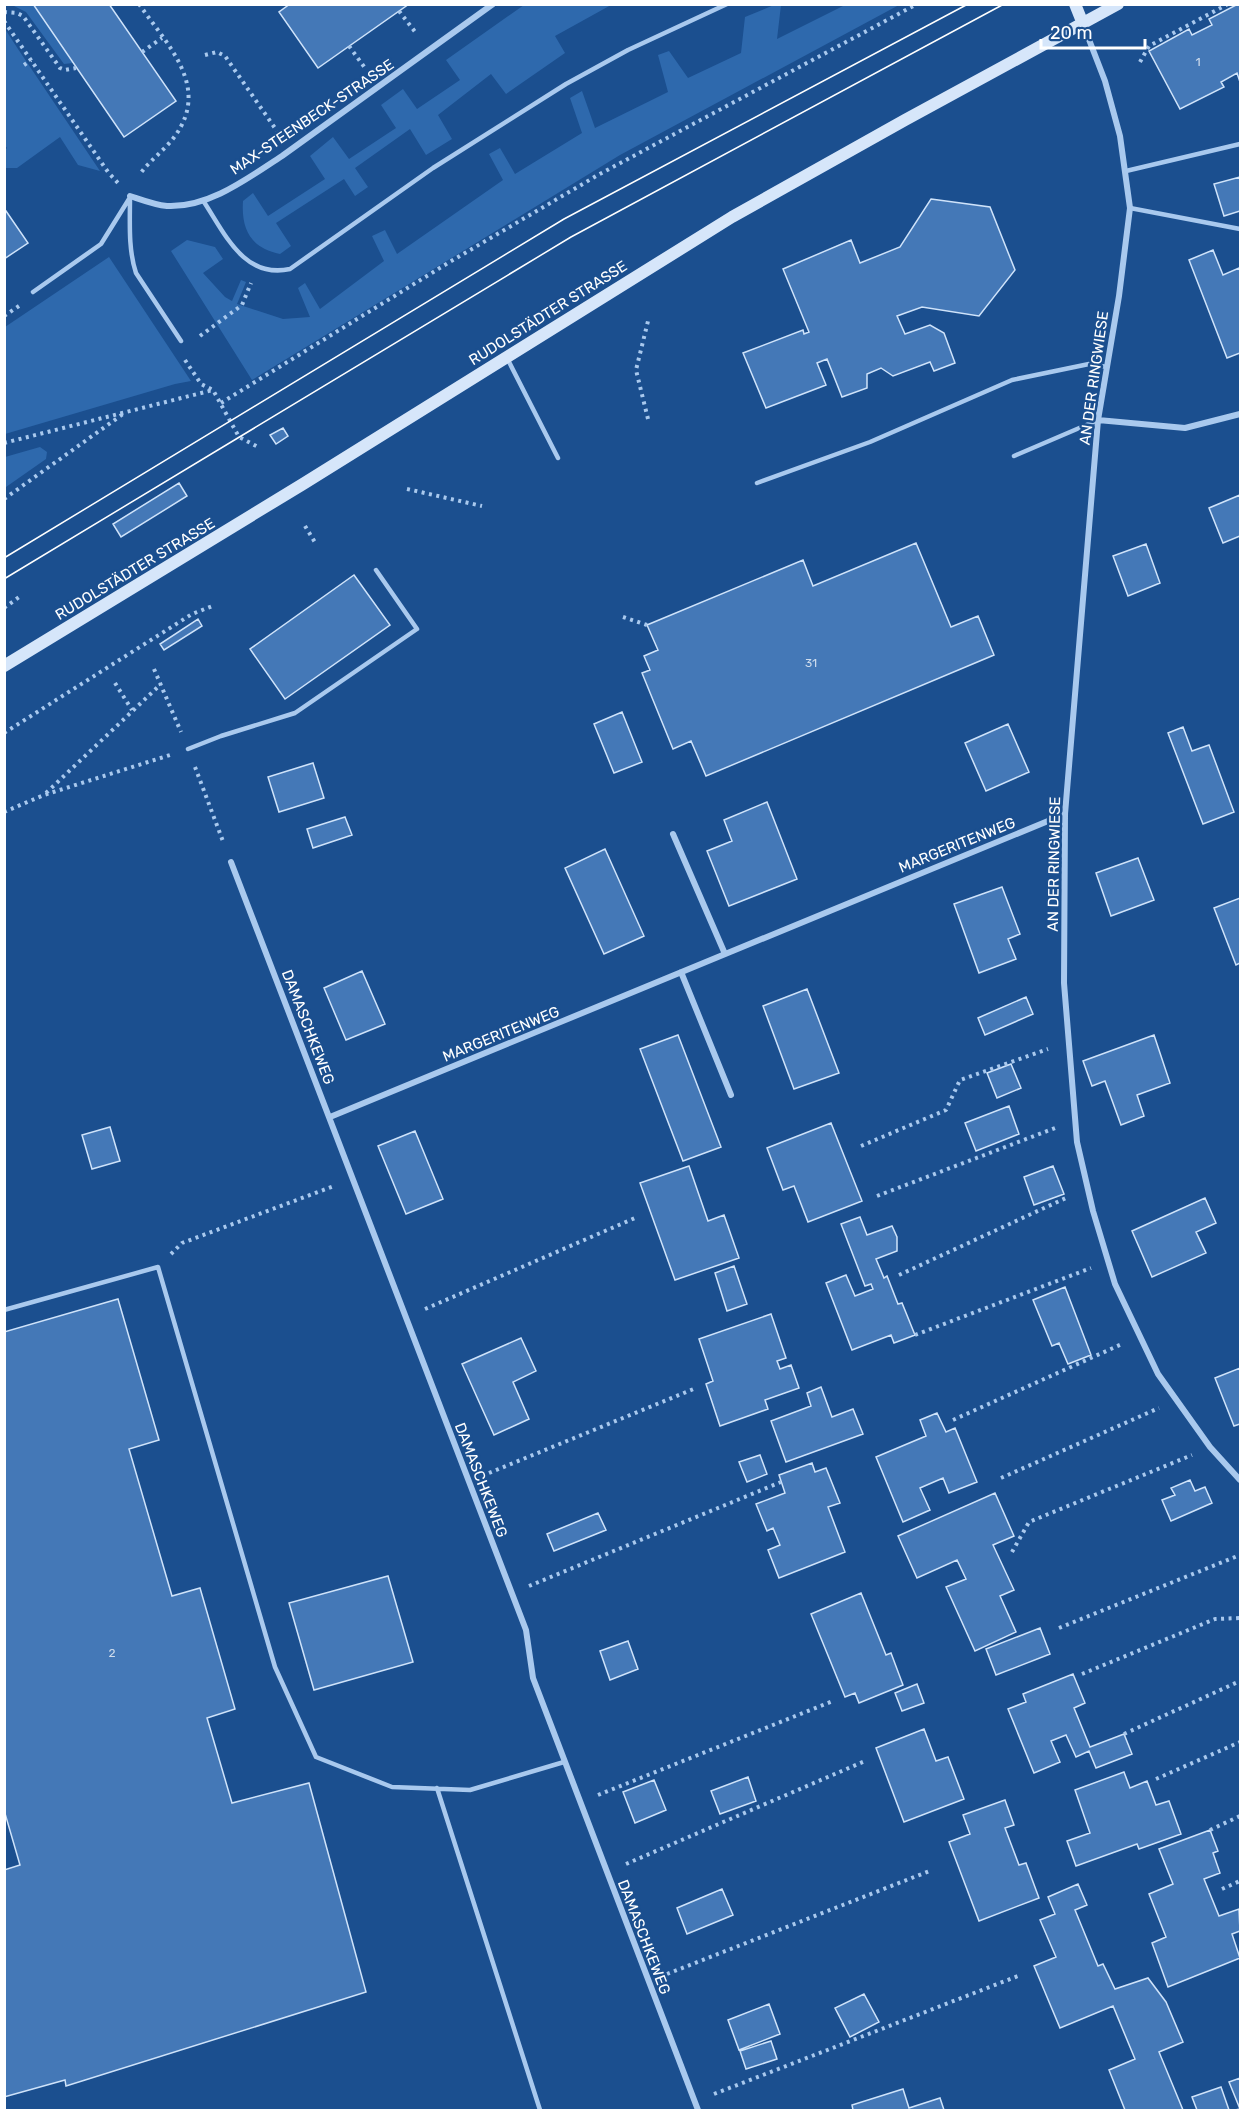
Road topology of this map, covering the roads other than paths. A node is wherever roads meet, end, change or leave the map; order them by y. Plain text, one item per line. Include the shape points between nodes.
1 (494, 4) edge
2 (727, 4) edge
3 (1075, 4) edge
4 (1118, 4) edge
5 (1083, 24) junction
6 (1240, 144) edge
7 (1126, 171) junction
8 (130, 196) junction
9 (204, 202) junction
10 (1130, 208) junction
11 (1240, 229) edge
12 (33, 292) dead end
13 (181, 341) dead end
14 (506, 356) junction
15 (1107, 367) junction
16 (1240, 414) edge
17 (1098, 420) junction
18 (1014, 456) dead end
19 (558, 458) dead end
20 (757, 483) dead end
21 (376, 570) dead end
22 (4, 666) edge
23 (188, 749) road end
24 (1065, 814) junction
25 (673, 834) dead end
26 (231, 862) dead end
27 (725, 954) junction
28 (681, 972) junction
29 (731, 1095) dead end
30 (330, 1118) junction
31 (4, 1310) edge
32 (1240, 1480) edge
33 (564, 1762) junction
34 (437, 1788) junction
35 (540, 2110) edge
36 (698, 2110) edge

1 - 9 street, MAX-STEENBECK-STRASSE via 273,162
2 - 9 lane via 566,84 433,168 290,269 266,270 242,258
3 - 5 main road
4 - 5 main road, RUDOLSTÄDTER STRASSE
5 - 7 street, AN DER RINGWIESE via 1112,102
5 - 14 main road, RUDOLSTÄDTER STRASSE via 732,217
6 - 7 lane
7 - 10 street, AN DER RINGWIESE
8 - 9 street, MAX-STEENBECK-STRASSE via 165,206
8 - 12 lane via 101,244
8 - 13 lane via 130,250 136,273
10 - 11 lane
10 - 15 street, AN DER RINGWIESE
14 - 19 lane
14 - 22 main road, RUDOLSTÄDTER STRASSE
15 - 17 street, AN DER RINGWIESE
15 - 20 lane via 1089,364 1012,380 870,442
16 - 17 street via 1185,428
17 - 18 lane
17 - 24 street, AN DER RINGWIESE
21 - 23 lane via 417,629 295,713
24 - 27 street, MARGERITENWEG
24 - 32 street, AN DER RINGWIESE via 1064,983 1077,1142 1088,1188 1115,1284 1158,1374 1210,1447
25 - 27 street
26 - 30 street, DAMASCHKEWEG
27 - 28 street, MARGERITENWEG
28 - 29 street
28 - 30 street, MARGERITENWEG
30 - 33 street, DAMASCHKEWEG via 526,1630 533,1678
31 - 34 lane via 158,1267 275,1667 316,1756 392,1787
33 - 34 lane via 470,1790
33 - 36 street, DAMASCHKEWEG
34 - 35 lane

